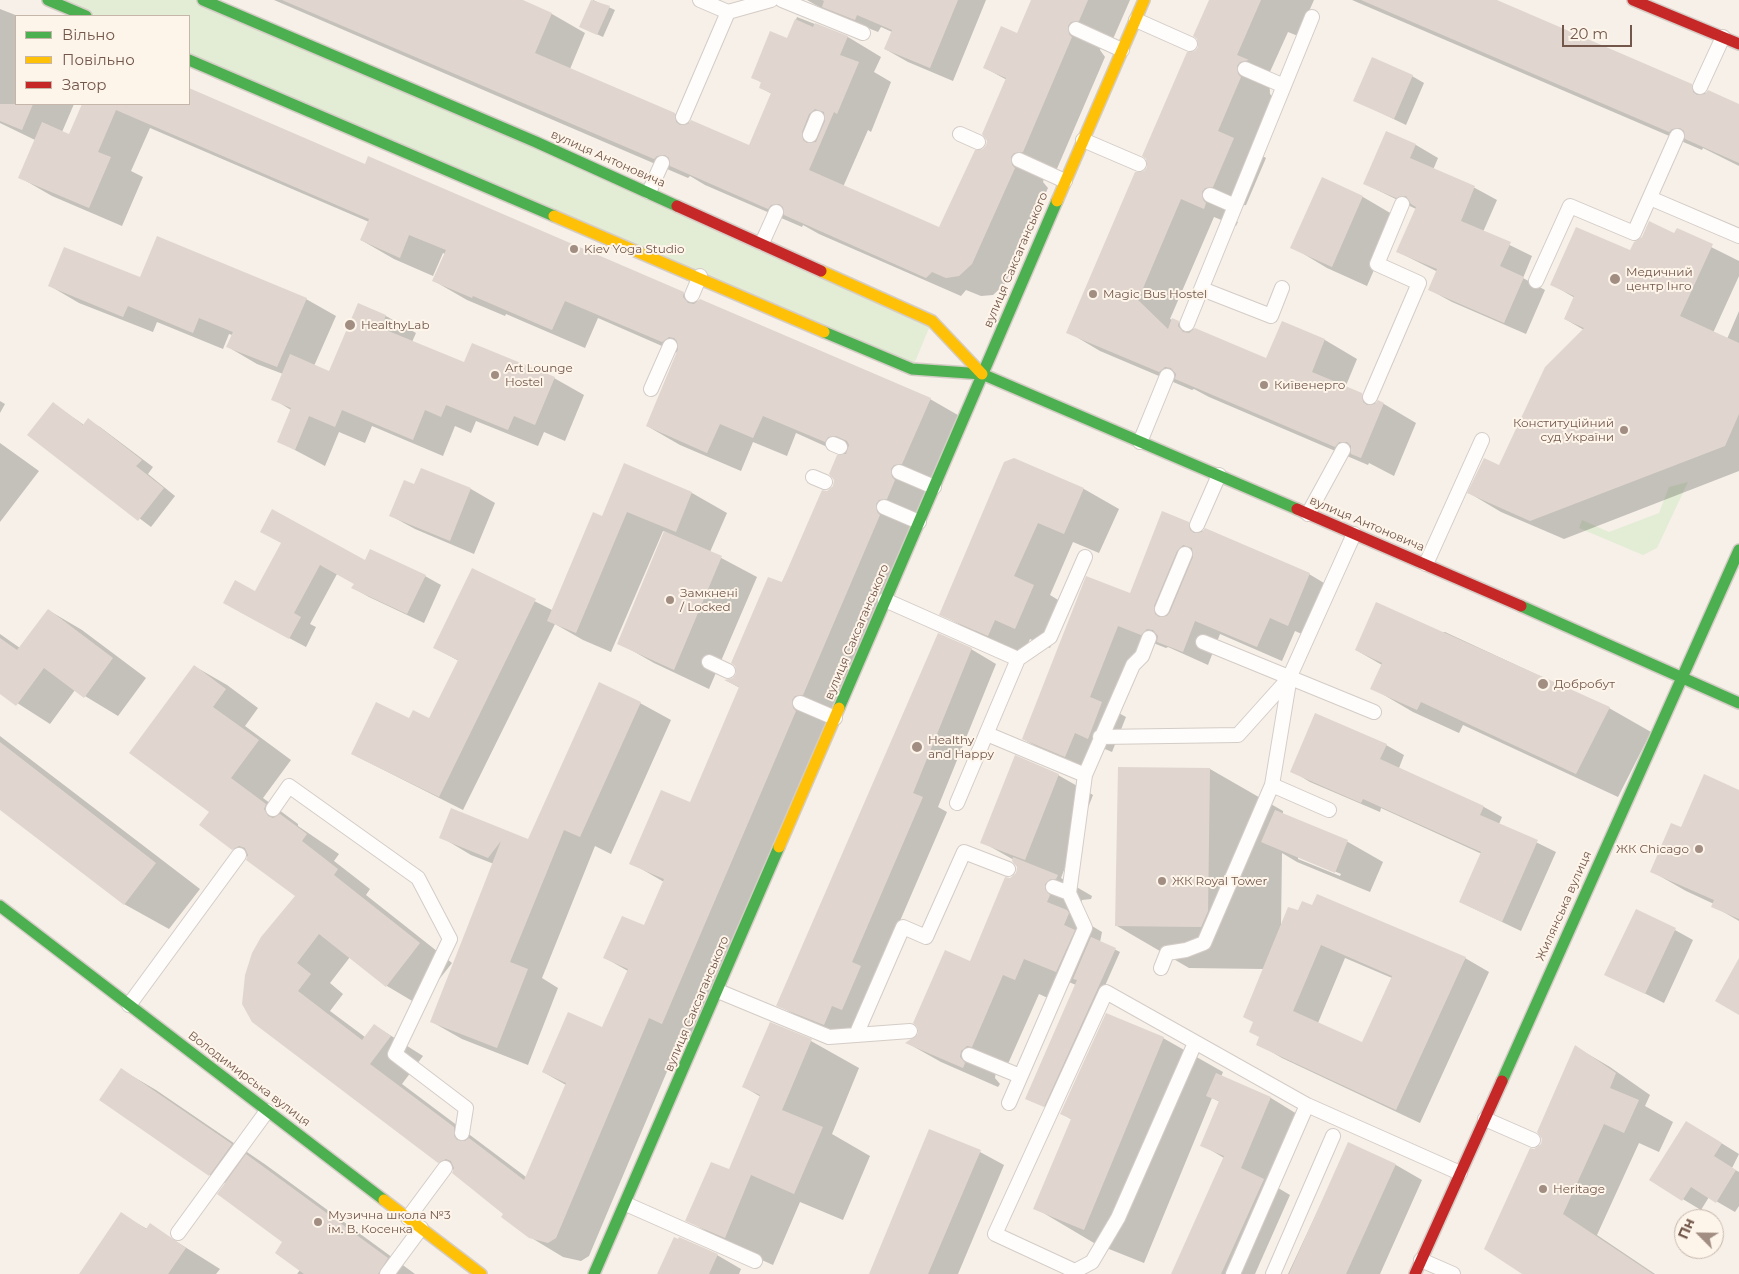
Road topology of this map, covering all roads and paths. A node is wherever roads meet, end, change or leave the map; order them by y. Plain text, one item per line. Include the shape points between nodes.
1 (48, 0) edge
2 (204, 0) edge
3 (700, 0) edge
4 (771, 0) edge
5 (782, 0) edge
6 (1144, 0) edge
7 (1633, 0) edge
8 (728, 12) junction
9 (84, 15) edge
10 (1312, 17) dead end
11 (1136, 20) junction
12 (1076, 30) dead end
13 (863, 33) dead end
14 (1723, 37) junction
15 (1190, 44) dead end
16 (1739, 44) edge
17 (1122, 50) junction
18 (190, 60) edge
19 (1245, 69) dead end
20 (1284, 86) junction
21 (1700, 87) dead end
22 (683, 116) dead end
23 (817, 118) dead end
24 (960, 134) dead end
25 (810, 136) dead end
26 (1678, 136) dead end
27 (1083, 140) junction
28 (978, 142) dead end
29 (1019, 160) dead end
30 (662, 163) dead end
31 (1139, 164) dead end
32 (1066, 181) junction
33 (649, 192) junction
34 (1210, 195) dead end
35 (1650, 198) junction
36 (1402, 204) dead end
37 (1235, 206) junction
38 (776, 212) dead end
39 (1739, 236) edge
40 (762, 244) junction
41 (700, 276) junction
42 (1536, 282) dead end
43 (1282, 288) dead end
44 (1202, 289) junction
45 (692, 295) dead end
46 (1187, 324) dead end
47 (670, 346) dead end
48 (982, 374) junction
49 (1167, 376) dead end
50 (651, 389) dead end
51 (1370, 397) dead end
52 (1482, 440) dead end
53 (1140, 442) junction
54 (1343, 450) dead end
55 (899, 472) dead end
56 (1219, 475) junction
57 (934, 487) junction
58 (884, 507) dead end
59 (1308, 514) junction
60 (919, 522) junction
61 (1197, 525) dead end
62 (1354, 534) junction
63 (1739, 550) edge
64 (1185, 554) dead end
65 (1085, 557) dead end
66 (1426, 564) junction
67 (885, 600) junction
68 (1162, 609) dead end
69 (1149, 638) dead end
70 (1203, 642) dead end
71 (1018, 659) junction
72 (709, 662) dead end
73 (728, 671) dead end
74 (1290, 676) junction
75 (1680, 677) junction
76 (800, 703) dead end
77 (1739, 703) edge
78 (1374, 712) dead end
79 (835, 718) junction
80 (986, 734) junction
81 (1100, 737) junction
82 (1085, 775) junction
83 (1272, 785) junction
84 (957, 803) dead end
85 (272, 808) dead end
86 (1329, 810) dead end
87 (239, 855) dead end
88 (1008, 869) dead end
89 (1053, 887) dead end
90 (1068, 893) junction
91 (0, 906) edge
92 (1161, 968) dead end
93 (718, 991) junction
94 (129, 1005) junction
95 (910, 1031) dead end
96 (856, 1035) junction
97 (1195, 1043) junction
98 (969, 1054) dead end
99 (1020, 1076) junction
100 (1009, 1103) dead end
101 (1307, 1105) junction
102 (267, 1110) junction
103 (1484, 1119) junction
104 (462, 1133) dead end
105 (1333, 1136) dead end
106 (1533, 1140) dead end
107 (445, 1168) dead end
108 (1460, 1174) junction
109 (626, 1204) junction
110 (408, 1218) junction
111 (421, 1228) junction
112 (178, 1233) dead end
113 (1421, 1260) junction
114 (756, 1261) dead end
115 (387, 1274) edge
116 (481, 1274) edge
117 (594, 1274) edge
118 (1233, 1274) edge
119 (1273, 1274) edge
120 (1415, 1274) edge
121 (1453, 1274) edge

1 - 9 main road
2 - 33 main road, вулиця Антоновича
3 - 8 lane
4 - 8 lane
5 - 13 lane
6 - 11 main road, вулиця Саксаганського
7 - 14 main road
8 - 22 lane
10 - 20 lane
11 - 15 lane
11 - 17 main road, вулиця Саксаганського
12 - 17 lane
14 - 16 main road
14 - 21 lane
17 - 27 main road, вулиця Саксаганського
18 - 41 main road, вулиця Антоновича
19 - 20 lane
20 - 37 lane
23 - 25 lane
24 - 28 lane
26 - 35 lane
27 - 31 lane
27 - 32 main road, вулиця Саксаганського
29 - 32 lane
30 - 33 lane
32 - 48 main road, вулиця Саксаганського
33 - 40 main road, вулиця Антоновича
34 - 37 lane
35 - 39 lane
35 - 42 lane via 1634,233 1570,206
36 - 51 lane via 1377,264 1419,283
37 - 44 lane
38 - 40 lane
40 - 48 main road, вулиця Антоновича via 932,321
41 - 45 lane
41 - 48 main road, вулиця Антоновича via 912,369
43 - 44 lane via 1271,316
44 - 46 lane
47 - 50 lane
48 - 53 main road, вулиця Антоновича
48 - 57 main road, вулиця Саксаганського
49 - 53 lane
52 - 66 lane
53 - 56 main road, вулиця Антоновича
54 - 59 lane
55 - 57 lane
56 - 59 main road, вулиця Антоновича
56 - 61 lane
57 - 60 main road, вулиця Саксаганського
58 - 60 lane
59 - 62 main road, вулиця Антоновича
60 - 67 main road, вулиця Саксаганського
62 - 66 main road, вулиця Антоновича
62 - 74 lane
63 - 75 main road, Жилянська вулиця
64 - 68 lane
65 - 71 lane via 1050,637
66 - 75 main road, вулиця Антоновича
67 - 71 lane
67 - 79 main road, вулиця Саксаганського
69 - 81 lane
70 - 74 lane
71 - 80 lane
72 - 73 lane
74 - 78 lane
74 - 81 lane via 1238,735
74 - 83 lane
75 - 77 main road, вулиця Антоновича
75 - 103 main road, Жилянська вулиця
76 - 79 lane
79 - 93 main road, вулиця Саксаганського
80 - 82 lane
80 - 84 lane
81 - 82 lane
82 - 90 lane
83 - 86 lane
83 - 92 lane via 1204,942 1186,950 1167,953
85 - 104 lane via 289,786 418,878 450,939 396,1054 466,1108
87 - 94 lane
88 - 96 lane via 964,852 926,937 903,927
89 - 90 lane
90 - 99 lane via 1085,928
91 - 94 main road, Володимирська вулиця
93 - 96 lane via 829,1037
93 - 109 main road, вулиця Саксаганського
94 - 102 main road, Володимирська вулиця
95 - 96 lane
97 - 97 lane via 1106,992 995,1234 1075,1271 1092,1262 1118,1218
97 - 101 lane
98 - 99 lane
99 - 100 lane
101 - 108 lane
101 - 118 lane
102 - 110 main road, Володимирська вулиця
102 - 112 lane
103 - 106 lane
103 - 108 main road, Жилянська вулиця
105 - 119 lane
107 - 110 lane
108 - 113 main road, Жилянська вулиця
109 - 114 lane
109 - 117 main road, вулиця Саксаганського
110 - 111 main road, Володимирська вулиця
111 - 115 lane
111 - 116 main road, Володимирська вулиця
113 - 120 main road, Жилянська вулиця
113 - 121 lane

